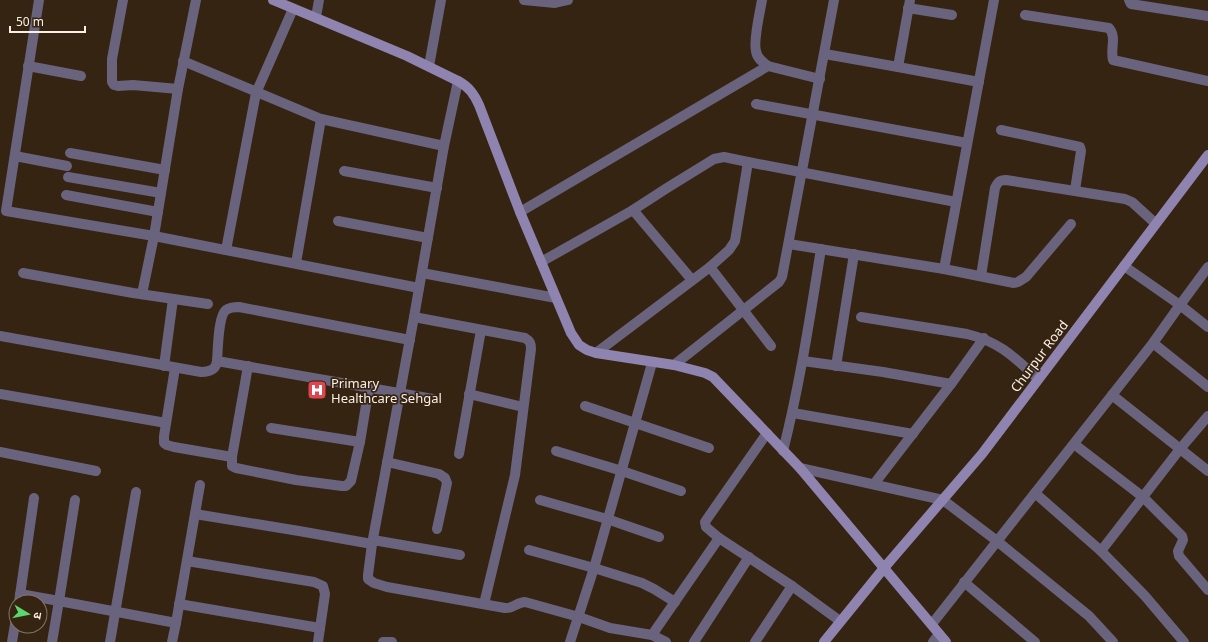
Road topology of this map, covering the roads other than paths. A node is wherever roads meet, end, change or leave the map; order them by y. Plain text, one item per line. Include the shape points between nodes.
1 (39, 0) edge
2 (123, 0) edge
3 (196, 0) edge
4 (273, 0) edge
5 (319, 0) edge
6 (442, 0) edge
7 (524, 0) edge
8 (568, 0) edge
9 (762, 0) edge
10 (834, 0) edge
11 (994, 0) edge
12 (1129, 0) edge
13 (909, 4) edge
14 (293, 8) junction
15 (952, 15) dead end
16 (1025, 15) dead end
17 (1208, 16) edge
18 (316, 17) junction
19 (825, 54) junction
20 (183, 61) junction
21 (28, 66) junction
22 (429, 66) junction
23 (768, 66) junction
24 (898, 66) junction
25 (81, 76) dead end
26 (820, 80) junction
27 (458, 81) junction
28 (1208, 81) edge
29 (979, 82) junction
30 (178, 88) junction
31 (256, 93) junction
32 (756, 104) dead end
33 (814, 114) junction
34 (321, 119) junction
35 (1001, 130) dead end
36 (967, 142) junction
37 (444, 146) junction
38 (70, 153) dead end
39 (1208, 155) edge
40 (15, 156) junction
41 (748, 162) junction
42 (67, 166) dead end
43 (165, 170) junction
44 (344, 171) dead end
45 (802, 173) junction
46 (68, 177) dead end
47 (437, 188) junction
48 (1075, 190) junction
49 (161, 193) junction
50 (66, 195) dead end
51 (956, 202) junction
52 (633, 210) junction
53 (158, 212) junction
54 (520, 212) junction
55 (338, 221) dead end
56 (1155, 223) junction
57 (1071, 224) dead end
58 (154, 236) junction
59 (428, 238) junction
60 (789, 244) junction
61 (821, 249) junction
62 (226, 250) junction
63 (854, 254) junction
64 (541, 262) junction
65 (296, 263) junction
66 (1124, 266) junction
67 (710, 267) junction
68 (1208, 267) edge
69 (944, 269) junction
70 (23, 273) dead end
71 (422, 273) junction
72 (981, 276) junction
73 (692, 280) junction
74 (419, 288) junction
75 (142, 294) junction
76 (556, 298) junction
77 (173, 299) junction
78 (208, 304) dead end
79 (1180, 304) junction
80 (743, 310) junction
81 (414, 317) junction
82 (861, 317) dead end
83 (1208, 327) edge
84 (480, 330) junction
85 (0, 336) edge
86 (984, 338) junction
87 (410, 340) junction
88 (1154, 343) junction
89 (770, 346) dead end
90 (596, 353) junction
91 (217, 360) junction
92 (802, 361) junction
93 (652, 363) junction
94 (674, 365) junction
95 (164, 366) junction
96 (248, 366) junction
97 (836, 366) junction
98 (175, 368) junction
99 (1038, 379) junction
100 (951, 384) junction
101 (369, 387) junction
102 (1208, 387) edge
103 (400, 393) junction
104 (0, 394) edge
105 (469, 394) junction
106 (1112, 395) junction
107 (433, 399) dead end
108 (585, 406) dead end
109 (523, 407) junction
110 (793, 413) junction
111 (1208, 416) edge
112 (166, 423) junction
113 (635, 423) junction
114 (271, 428) dead end
115 (767, 433) junction
116 (913, 434) junction
117 (360, 442) junction
118 (1074, 444) junction
119 (709, 448) dead end
120 (1180, 449) junction
121 (556, 451) dead end
122 (784, 451) junction
123 (0, 452) edge
124 (459, 454) dead end
125 (232, 457) junction
126 (387, 462) junction
127 (800, 468) junction
128 (96, 471) dead end
129 (622, 471) junction
130 (1208, 471) edge
131 (874, 484) junction
132 (200, 485) dead end
133 (681, 491) dead end
134 (136, 492) dead end
135 (1035, 493) junction
136 (1143, 497) junction
137 (34, 498) dead end
138 (75, 500) dead end
139 (540, 500) dead end
140 (943, 500) junction
141 (195, 514) junction
142 (607, 519) junction
143 (437, 529) dead end
144 (659, 537) dead end
145 (719, 538) junction
146 (997, 541) junction
147 (372, 542) junction
148 (529, 550) dead end
149 (1101, 551) junction
150 (460, 556) dead end
151 (749, 557) junction
152 (186, 562) junction
153 (594, 568) junction
154 (884, 568) junction
155 (964, 582) junction
156 (792, 586) junction
157 (1208, 590) edge
158 (21, 594) edge
159 (48, 600) edge
160 (59, 601) junction
161 (675, 602) junction
162 (179, 604) junction
163 (484, 604) junction
164 (115, 611) junction
165 (579, 617) junction
166 (840, 621) junction
167 (176, 623) junction
168 (932, 624) junction
169 (320, 628) junction
170 (652, 635) junction
171 (939, 639) edge
172 (52, 642) edge
173 (110, 642) edge
174 (172, 642) edge
175 (318, 642) edge
176 (383, 642) edge
177 (392, 642) edge
178 (570, 642) edge
179 (666, 642) edge
180 (694, 642) edge
181 (755, 642) edge
182 (824, 642) edge
183 (1035, 642) edge
184 (1113, 642) edge
185 (1184, 642) edge

1 - 21 street
2 - 30 street via 112,59 112,82 118,86
3 - 20 street
4 - 14 street
5 - 18 street
6 - 22 street
7 - 8 street via 555,3
9 - 23 street via 756,51 761,62
10 - 19 street
11 - 29 street
12 - 17 street via 1131,4
13 - 15 street
13 - 24 street
14 - 18 street
14 - 31 street
16 - 28 street via 1108,28 1113,36 1112,56 1116,62
18 - 22 street
19 - 24 street
19 - 26 street
20 - 30 street
20 - 31 street
21 - 25 street
21 - 40 street
22 - 27 street
23 - 26 street
23 - 54 street
24 - 29 street
26 - 33 street
27 - 37 street
27 - 54 street via 475,95
29 - 36 street
30 - 43 street
31 - 34 street
31 - 62 street
32 - 33 street
33 - 36 street
33 - 45 street
34 - 37 street
34 - 65 street
35 - 48 street via 1080,147
36 - 51 street
37 - 47 street
38 - 43 street
39 - 56 street, Churpur Road
40 - 42 street
40 - 58 street via 6,211
41 - 45 street
41 - 52 street via 716,158
41 - 67 street via 735,241
43 - 49 street
44 - 47 street
45 - 51 street
45 - 60 street
46 - 49 street
47 - 59 street
48 - 56 street via 1129,200
48 - 72 street via 1006,180 998,182
49 - 53 street
50 - 53 street
51 - 69 street
52 - 64 street
52 - 73 street
53 - 58 street
54 - 64 street
55 - 59 street
56 - 66 street, Churpur Road
57 - 72 street via 1021,280 1014,283
58 - 62 street
58 - 75 street
59 - 71 street
60 - 61 street
60 - 80 street via 781,279
61 - 63 street
61 - 92 street
62 - 65 street
63 - 69 street
63 - 97 street
64 - 76 street
65 - 74 street
66 - 79 street
66 - 99 street, Churpur Road
67 - 73 street
67 - 80 street
68 - 79 street
69 - 72 street
70 - 75 street
71 - 74 street
71 - 76 street
73 - 90 street
74 - 81 street
75 - 77 street
76 - 90 street via 579,345
77 - 78 street
77 - 95 street
79 - 83 street
79 - 88 street
80 - 89 street
80 - 94 street
81 - 84 street
81 - 87 street
82 - 86 street
84 - 105 street
84 - 109 street via 529,340 532,348
85 - 95 street
86 - 99 street via 1004,350
86 - 100 street
87 - 91 street via 239,307 227,309 222,317
87 - 103 street
88 - 102 street
88 - 106 street
90 - 93 street
91 - 96 street
91 - 98 street via 217,365 209,372
92 - 97 street
92 - 110 street
93 - 94 street
93 - 113 street
94 - 115 street via 713,377
95 - 98 street
96 - 101 street
96 - 125 street
97 - 100 street
98 - 112 street
99 - 140 street, Churpur Road via 982,454
100 - 116 street
101 - 103 street
101 - 117 street
103 - 107 street
103 - 126 street
104 - 112 street
105 - 109 street
105 - 124 street
106 - 118 street
106 - 120 street
108 - 113 street
109 - 163 street via 515,475
110 - 116 street
110 - 122 street
111 - 120 street
112 - 125 street via 164,441 168,445
113 - 119 street
113 - 129 street
114 - 117 street
115 - 122 street
115 - 145 street via 706,522 706,527
116 - 131 street
117 - 125 street via 351,481 346,486 296,480 236,468 232,466
118 - 135 street
118 - 136 street
120 - 130 street
120 - 136 street
121 - 129 street
122 - 127 street
123 - 128 street
126 - 143 street via 439,474 445,478 447,483
126 - 147 street
127 - 131 street
127 - 154 street
129 - 133 street
129 - 142 street
131 - 140 street
132 - 141 street
134 - 164 street
135 - 146 street
135 - 149 street
136 - 149 street
136 - 157 street via 1182,536 1179,556
137 - 158 street
138 - 160 street
139 - 142 street
140 - 146 street
140 - 154 street, Churpur Road
141 - 147 street
141 - 152 street
142 - 144 street
142 - 153 street
145 - 151 street
145 - 161 street
146 - 155 street
146 - 184 street via 1089,616
147 - 150 street
147 - 163 street via 368,579 374,583
148 - 153 street
149 - 185 street via 1145,596
151 - 156 street
151 - 180 street
152 - 162 street
152 - 169 street via 320,584 325,594
153 - 161 street via 642,583
153 - 165 street
154 - 166 street, Churpur Road
154 - 168 street
155 - 168 street
155 - 183 street
156 - 166 street
156 - 181 street
159 - 160 street
160 - 164 street
160 - 172 street
161 - 170 street
162 - 167 street
162 - 169 street
163 - 165 street via 509,608 525,602
164 - 167 street
164 - 173 street
165 - 170 street via 610,628
165 - 178 street
166 - 182 street, Churpur Road
167 - 174 street
168 - 171 street
169 - 175 street
170 - 179 street
176 - 177 street

